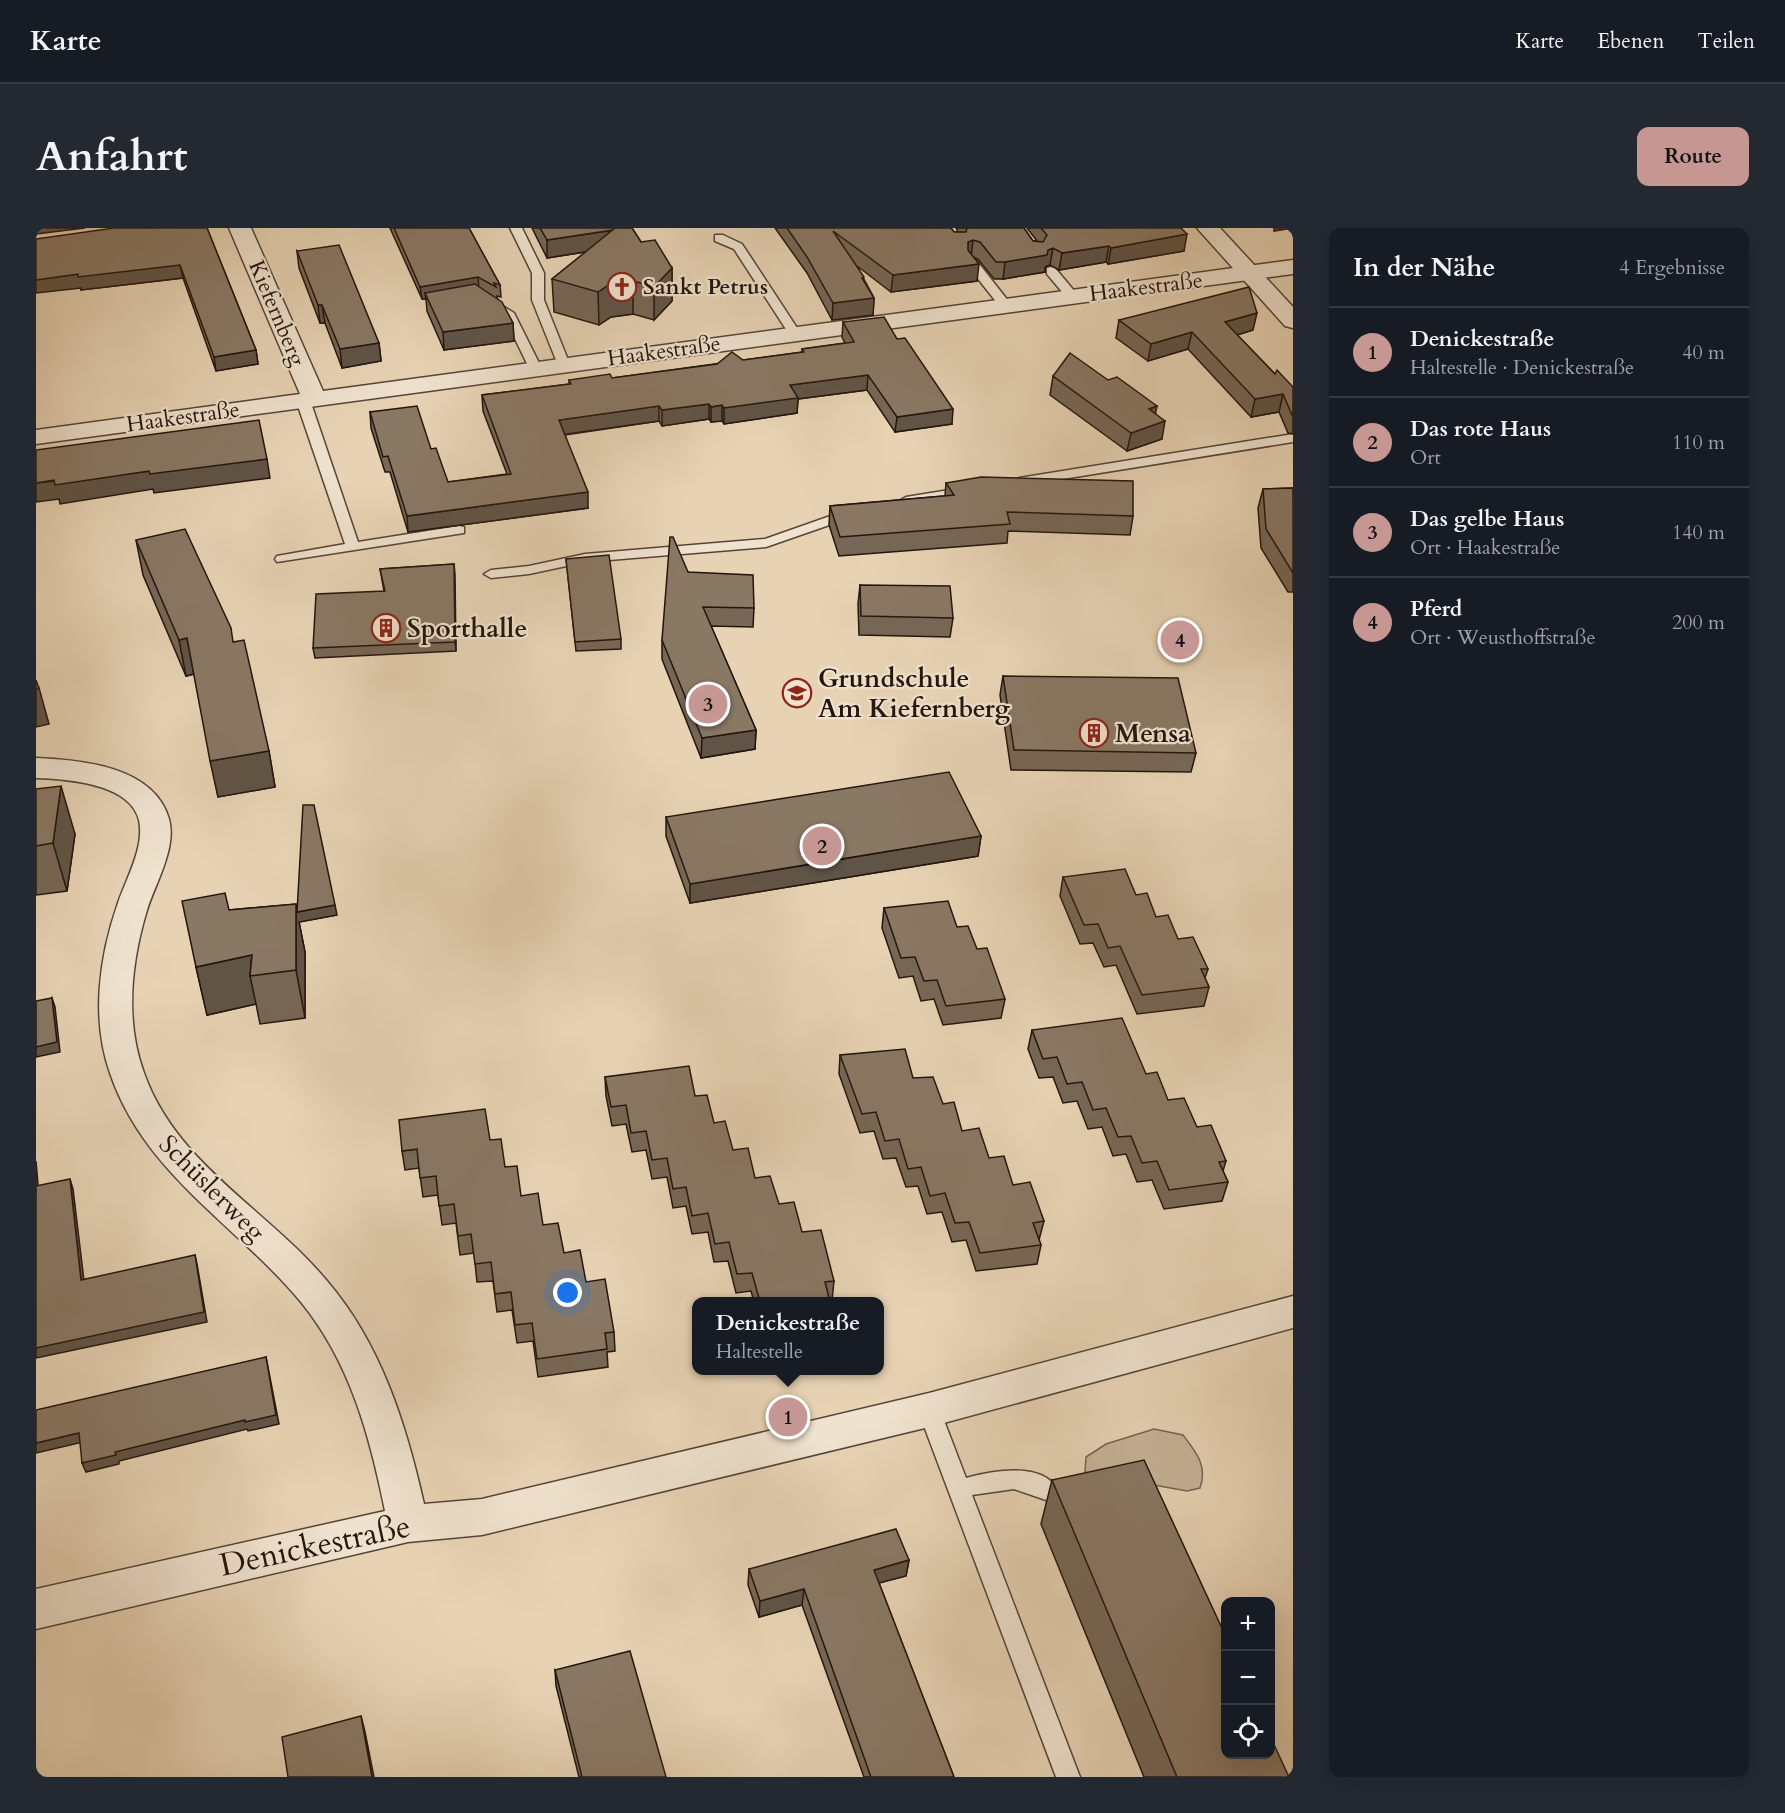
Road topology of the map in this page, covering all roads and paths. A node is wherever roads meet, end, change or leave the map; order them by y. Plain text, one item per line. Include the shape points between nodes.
1 (240, 228) edge
2 (516, 228) edge
3 (1208, 228) edge
4 (719, 238) dead end
5 (972, 263) edge
6 (1293, 267) edge
7 (1051, 271) dead end
8 (1251, 274) junction
9 (479, 296) edge
10 (1072, 296) junction
11 (1005, 305) junction
12 (1293, 321) edge
13 (795, 334) junction
14 (564, 365) junction
15 (536, 369) junction
16 (308, 399) junction
17 (36, 437) edge
18 (1293, 438) edge
19 (1005, 485) edge
20 (981, 488) edge
21 (891, 504) edge
22 (868, 508) edge
23 (459, 530) dead end
24 (353, 547) junction
25 (282, 559) dead end
26 (491, 574) dead end
27 (36, 768) edge
28 (1293, 1312) edge
29 (929, 1410) junction
30 (960, 1489) junction
31 (1046, 1490) dead end
32 (408, 1524) junction
33 (36, 1609) edge
34 (1068, 1777) edge

1 - 16 street, Kiefernberg
2 - 14 lane via 538,273 538,300
3 - 8 street
4 - 13 lane via 738,247
5 - 11 lane
6 - 8 street, Haakestraße
7 - 10 lane
8 - 10 street, Haakestraße
8 - 12 street
9 - 15 lane via 510,316
10 - 11 street, Haakestraße
11 - 13 street, Haakestraße
13 - 14 street, Haakestraße
14 - 15 street, Haakestraße
15 - 16 street, Haakestraße
16 - 17 street, Haakestraße
16 - 24 lane
18 - 19 lane
20 - 21 lane
22 - 26 lane via 826,518 766,543 585,558
23 - 24 lane
24 - 25 lane
27 - 32 street, Schüslerweg via 106,777 133,791 153,818 153,837 124,935 116,988 119,1041 135,1096 171,1152 290,1265 337,1322 356,1353 380,1411
28 - 29 street, Denickestraße
29 - 30 lane
29 - 32 street, Denickestraße via 482,1517
30 - 31 lane via 1008,1479 1032,1482
30 - 34 lane
32 - 33 street, Denickestraße

